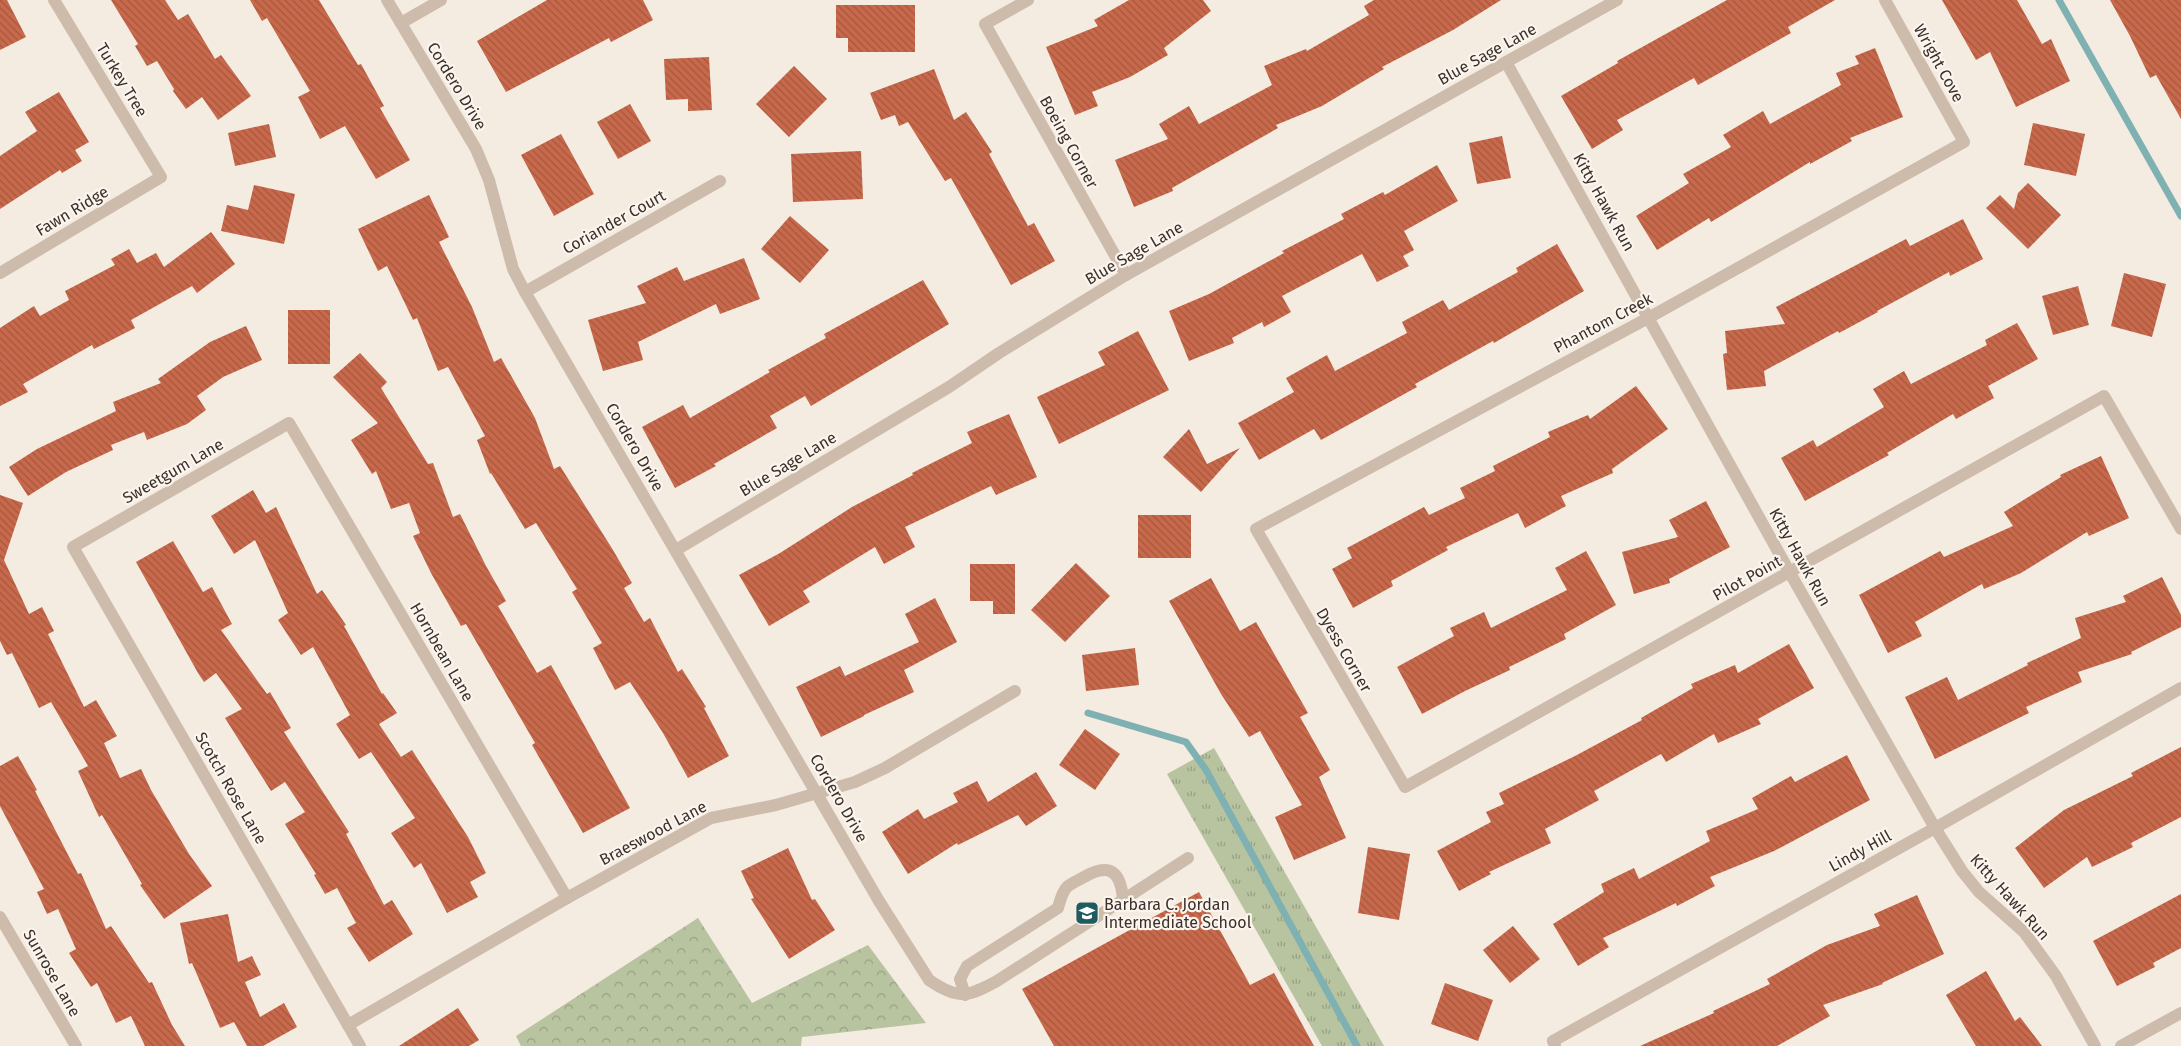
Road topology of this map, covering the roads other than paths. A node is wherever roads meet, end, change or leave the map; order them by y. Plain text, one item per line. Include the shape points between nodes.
1 (54, 0) edge
2 (387, 0) edge
3 (440, 0) edge
4 (1028, 0) edge
5 (1617, 0) edge
6 (1885, 0) edge
7 (401, 23) junction
8 (1506, 62) junction
9 (1964, 142) joint
10 (162, 177) joint
11 (720, 181) dead end
12 (0, 273) edge
13 (1126, 275) junction
14 (525, 292) junction
15 (1650, 317) junction
16 (289, 423) joint
17 (2181, 529) edge
18 (1256, 530) joint
19 (73, 547) joint
20 (676, 550) junction
21 (1790, 573) junction
22 (2181, 688) edge
23 (1015, 691) dead end
24 (1405, 787) joint
25 (817, 792) junction
26 (1936, 828) junction
27 (1188, 858) dead end
28 (566, 898) junction
29 (1123, 900) junction
30 (0, 917) edge
31 (965, 995) junction
32 (2181, 1013) edge
33 (348, 1025) junction
34 (1554, 1043) edge
35 (76, 1046) edge
36 (360, 1046) edge
37 (2095, 1046) edge
38 (2121, 1046) edge

1 - 10 street, Turkey Tree
2 - 7 street, Cordero Drive
3 - 7 street
4 - 13 street, Boeing Corner via 985,24
5 - 8 street, Blue Sage Lane
6 - 9 street, Wright Cove
7 - 14 street, Cordero Drive via 476,148 489,180 513,269
8 - 13 street, Blue Sage Lane
8 - 15 street, Kitty Hawk Run
9 - 15 street, Phantom Creek
10 - 12 street, Fawn Ridge
11 - 14 street, Coriander Court
13 - 20 street, Blue Sage Lane via 999,352 949,387
14 - 20 street, Cordero Drive
15 - 18 street, Phantom Creek
15 - 21 street, Kitty Hawk Run
16 - 19 street, Sweetgum Lane
16 - 28 street, Hornbean Lane
17 - 21 street, Pilot Point via 2104,396
18 - 24 street, Dyess Corner
19 - 33 street, Scotch Rose Lane
20 - 25 street, Cordero Drive
21 - 24 street, Pilot Point
21 - 26 street, Kitty Hawk Run
22 - 26 street, Lindy Hill
23 - 25 street, Braeswood Lane via 885,768 855,782
25 - 28 street, Braeswood Lane via 776,805 711,818
25 - 31 street, Cordero Drive via 928,980 941,989
26 - 34 street, Lindy Hill
26 - 37 street, Kitty Hawk Run via 1979,892 2024,932 2056,976
27 - 29 street
28 - 33 street, Braeswood Lane
29 - 31 street via 997,981
29 - 31 street via 1118,879 1113,871 1104,868 1067,887 1058,908 967,966 960,979
30 - 35 street, Sunrose Lane
32 - 38 street
33 - 36 street, Scotch Rose Lane

